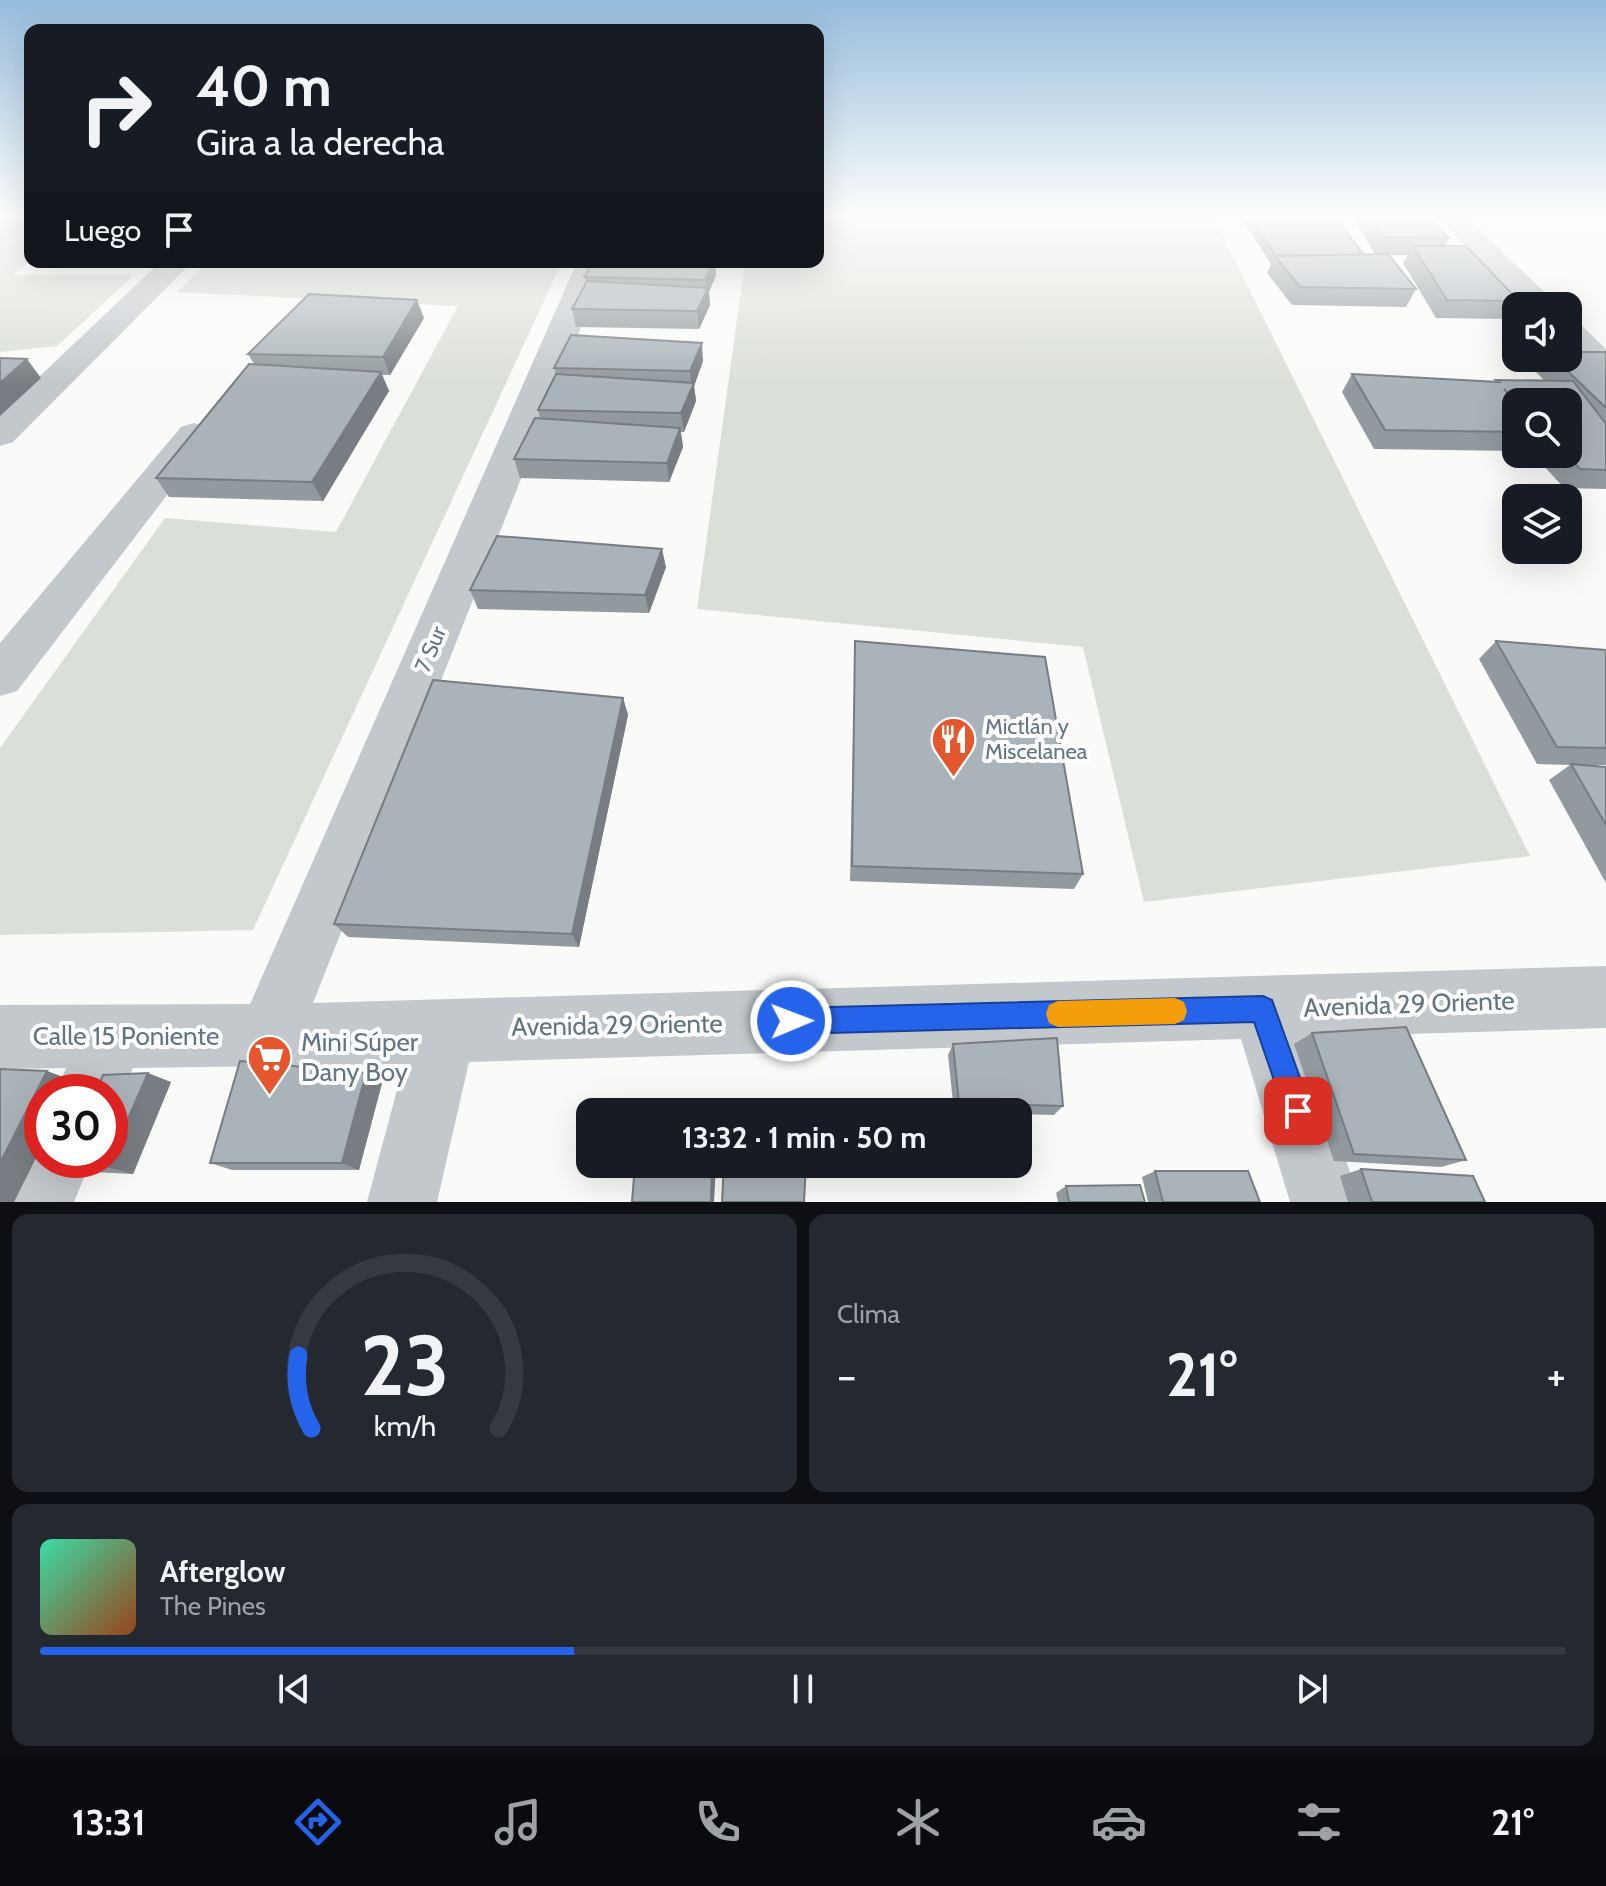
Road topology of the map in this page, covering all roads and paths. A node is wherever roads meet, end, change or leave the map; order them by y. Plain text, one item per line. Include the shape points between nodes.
1 (167, 272) edge
2 (588, 272) edge
3 (1508, 272) edge
4 (1528, 292) edge
5 (1582, 344) edge
6 (1606, 367) edge
7 (213, 411) edge
8 (0, 434) edge
9 (0, 677) edge
10 (1606, 997) edge
11 (1263, 1009) junction
12 (445, 1029) junction
13 (268, 1036) junction
14 (0, 1037) edge
15 (102, 1064) edge
16 (49, 1178) edge
17 (38, 1202) edge
18 (402, 1202) edge
19 (1325, 1202) edge

1 - 8 street
2 - 13 street, 7 Sur
3 - 4 street
5 - 6 street
7 - 9 street
10 - 11 street, Avenida 29 Oriente
11 - 12 street, Avenida 29 Oriente
11 - 19 street
12 - 13 street, Calle 15 Poniente
12 - 18 street
13 - 15 street, Calle 15 Poniente
14 - 15 street, Calle 15 Poniente
16 - 17 street

